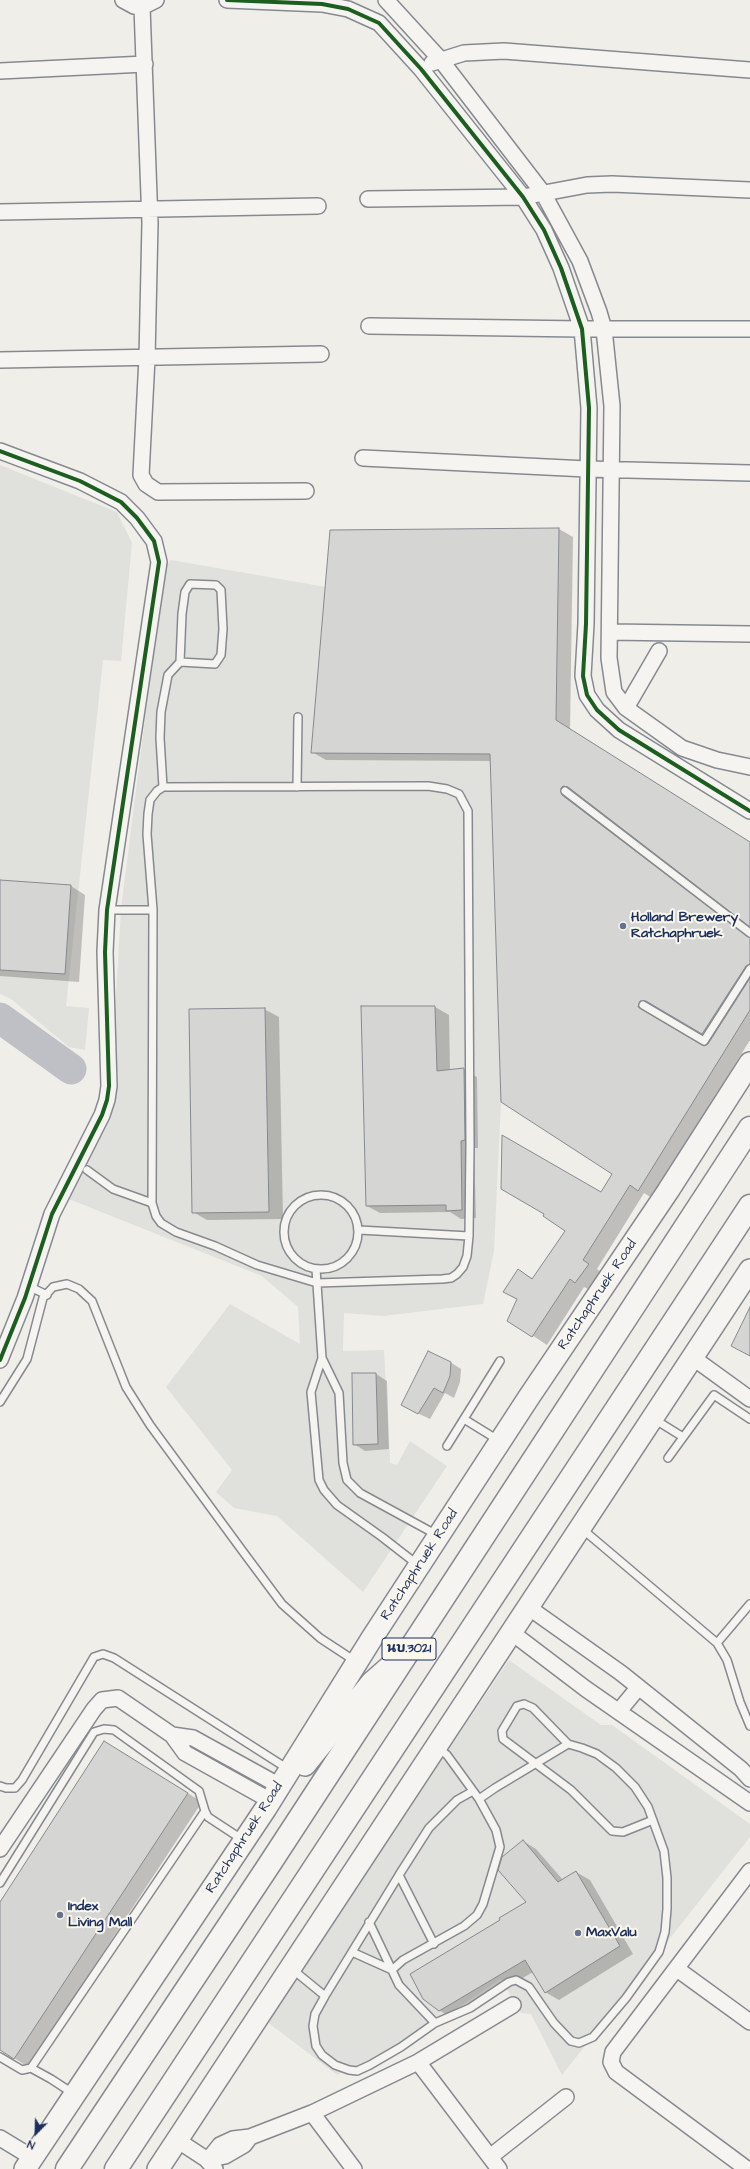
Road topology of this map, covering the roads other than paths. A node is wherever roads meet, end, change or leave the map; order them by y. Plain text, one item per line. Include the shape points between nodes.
1 (123, 0) edge
2 (156, 0) edge
3 (227, 0) edge
4 (386, 0) edge
5 (142, 7) junction
6 (440, 60) junction
7 (145, 64) junction
8 (421, 69) junction
9 (750, 70) edge
10 (0, 71) edge
11 (750, 190) edge
12 (544, 193) junction
13 (523, 197) junction
14 (368, 199) dead end
15 (318, 206) dead end
16 (149, 210) junction
17 (0, 212) edge
18 (369, 326) dead end
19 (604, 329) junction
20 (750, 329) edge
21 (582, 330) junction
22 (321, 354) dead end
23 (147, 358) junction
24 (0, 360) edge
25 (0, 451) edge
26 (363, 458) dead end
27 (588, 469) junction
28 (612, 470) junction
29 (750, 473) edge
30 (306, 491) dead end
31 (750, 634) edge
32 (610, 636) junction
33 (585, 639) junction
34 (659, 651) dead end
35 (180, 662) junction
36 (626, 708) junction
37 (298, 717) dead end
38 (750, 767) edge
39 (163, 787) junction
40 (296, 787) junction
41 (565, 791) dead end
42 (750, 811) edge
43 (107, 910) junction
44 (153, 910) junction
45 (750, 933) edge
46 (750, 969) edge
47 (644, 1005) dead end
48 (750, 1063) edge
49 (750, 1128) edge
50 (87, 1170) dead end
51 (152, 1203) junction
52 (750, 1206) edge
53 (359, 1230) junction
54 (469, 1236) junction
55 (316, 1269) junction
56 (750, 1270) edge
57 (317, 1283) junction
58 (28, 1286) junction
59 (47, 1295) junction
60 (692, 1357) junction
61 (322, 1358) junction
62 (0, 1360) edge
63 (500, 1361) dead end
64 (750, 1399) edge
65 (0, 1402) edge
66 (652, 1418) junction
67 (464, 1419) junction
68 (750, 1419) edge
69 (683, 1437) junction
70 (500, 1442) junction
71 (447, 1446) dead end
72 (668, 1458) dead end
73 (581, 1527) junction
74 (439, 1536) junction
75 (419, 1567) junction
76 (750, 1604) edge
77 (528, 1607) junction
78 (517, 1636) junction
79 (717, 1643) junction
80 (409, 1649) junction
81 (357, 1662) junction
82 (638, 1688) junction
83 (619, 1710) junction
84 (750, 1726) edge
85 (568, 1744) junction
86 (436, 1747) junction
87 (536, 1764) junction
88 (750, 1779) edge
89 (0, 1786) edge
90 (277, 1791) junction
91 (473, 1791) junction
92 (479, 1799) junction
93 (750, 1803) edge
94 (205, 1811) junction
95 (653, 1820) junction
96 (245, 1841) junction
97 (0, 1849) edge
98 (750, 1871) edge
99 (399, 1875) junction
100 (0, 1883) edge
101 (369, 1922) junction
102 (434, 1944) junction
103 (352, 1952) junction
104 (291, 1968) junction
105 (677, 1969) junction
106 (392, 1970) junction
107 (324, 1996) junction
108 (513, 2004) dead end
109 (750, 2022) edge
110 (435, 2023) junction
111 (0, 2057) edge
112 (418, 2062) junction
113 (31, 2068) junction
114 (74, 2094) junction
115 (566, 2097) dead end
116 (312, 2113) junction
117 (0, 2138) edge
118 (177, 2140) junction
119 (211, 2161) edge
120 (29, 2163) edge
121 (494, 2163) edge
122 (67, 2169) edge
123 (116, 2169) edge
124 (158, 2169) edge
125 (354, 2169) edge
126 (747, 2169) edge

1 - 5 street
2 - 5 street
3 - 8 street via 322,4 363,14 379,23
4 - 6 street
5 - 7 street
6 - 8 street
6 - 9 street via 464,53 504,51
6 - 12 street
7 - 10 street
7 - 16 street
8 - 13 street
11 - 12 street via 612,184 587,185
12 - 13 street
12 - 19 street via 580,261
13 - 14 street
13 - 21 street via 544,230 561,268
15 - 16 street
16 - 17 street
16 - 23 street
18 - 21 street
19 - 20 street
19 - 21 street
19 - 28 street via 612,406
21 - 27 street via 589,408
22 - 23 street
23 - 24 street
23 - 30 street via 141,475 146,484 158,492
25 - 43 street via 80,481 121,502 154,540 159,562
26 - 27 street
27 - 28 street
27 - 33 street
28 - 29 street
28 - 32 street
31 - 32 street
32 - 33 street
32 - 36 street via 609,658 614,692
33 - 42 street via 584,682 587,695 597,710 619,730
34 - 36 street
35 - 35 lane via 215,664 221,655 221,590 216,585 190,584 185,592
35 - 39 lane via 168,676 161,712
36 - 38 street via 682,748 717,760
37 - 40 lane
39 - 40 lane
39 - 44 lane via 150,800 148,814 147,834
40 - 54 lane via 428,786 459,794 468,811
41 - 45 lane
43 - 44 lane
43 - 58 street via 105,959 108,1100 52,1214
44 - 51 lane
46 - 47 lane via 704,1040
48 - 70 main road, Ratchaphruek Road / นบ.3021 via 668,1191
49 - 80 main road, นบ.3021
50 - 51 lane via 113,1190
51 - 57 lane via 161,1224 176,1232 257,1265
52 - 123 main road, นบ.3021
53 - 54 lane
53 - 55 lane via 357,1243 351,1255 329,1269
53 - 55 lane via 352,1209 335,1196 314,1194 295,1203 284,1221 284,1243 296,1260
54 - 57 lane via 463,1267 451,1278
55 - 57 lane
56 - 60 main road
57 - 61 lane
58 - 59 lane
58 - 62 street
59 - 65 lane via 43,1298 28,1359
59 - 81 lane via 53,1287 67,1284 79,1289 92,1300 126,1387 150,1425 282,1604 320,1638
60 - 64 street
60 - 66 main road
61 - 74 lane via 339,1393 343,1463 347,1480 360,1493
61 - 75 lane via 311,1392 319,1480 337,1505 382,1536
63 - 67 lane
66 - 69 lane
66 - 73 main road
67 - 70 lane
67 - 71 lane
68 - 69 lane via 714,1394
69 - 72 lane
70 - 74 main road, Ratchaphruek Road / นบ.3021
73 - 77 main road
73 - 79 lane
74 - 75 main road, Ratchaphruek Road / นบ.3021
75 - 81 main road, Ratchaphruek Road / นบ.3021
76 - 79 lane
77 - 78 main road
77 - 82 street
78 - 83 street via 586,1689
78 - 86 main road
79 - 84 lane via 727,1660
80 - 90 main road via 371,1683 292,1781
80 - 122 main road, นบ.3021
81 - 90 main road, Ratchaphruek Road / นบ.3021
82 - 83 street
82 - 88 street via 741,1769
83 - 93 street
85 - 87 lane
85 - 87 lane via 534,1708 524,1704 517,1706 502,1732 504,1739
85 - 95 lane via 597,1754 616,1768 635,1787 648,1806
86 - 91 lane via 447,1755
86 - 104 main road
87 - 92 lane
87 - 95 lane via 571,1790 612,1831 623,1832
89 - 90 lane via 15,1788 22,1780 94,1657 103,1654 114,1658
90 - 96 main road, Ratchaphruek Road / นบ.3021
90 - 97 street via 185,1753 172,1735 118,1698 102,1700
91 - 92 lane
91 - 99 lane via 457,1800 429,1828
92 - 102 lane via 499,1838 500,1847 492,1877 477,1915
94 - 96 lane via 212,1821
94 - 100 lane via 199,1791 114,1730 94,1732
94 - 113 lane
95 - 110 lane via 664,1851 667,1878 667,1909 663,1939 659,1952 626,1998 593,2037 579,2043 571,2041 554,2023 529,1987 516,1980 470,2008
96 - 114 main road, Ratchaphruek Road / นบ.3021
98 - 105 street
99 - 101 lane
99 - 102 lane
101 - 103 lane
101 - 106 lane
102 - 106 lane via 403,1960
103 - 106 lane
103 - 107 lane
104 - 107 lane
104 - 118 main road
105 - 109 street
105 - 126 street via 613,2052 612,2067
106 - 110 lane via 407,1995
107 - 110 lane via 315,2014 313,2026 316,2046 322,2055 335,2065 349,2070 357,2071 370,2065
108 - 112 street
111 - 113 lane via 22,2070
112 - 116 street
112 - 121 street
113 - 114 lane
114 - 120 main road, Ratchaphruek Road / นบ.3021
115 - 121 street
116 - 119 street via 250,2137 233,2139 220,2145
116 - 125 street
117 - 120 street
118 - 119 street
118 - 124 main road

